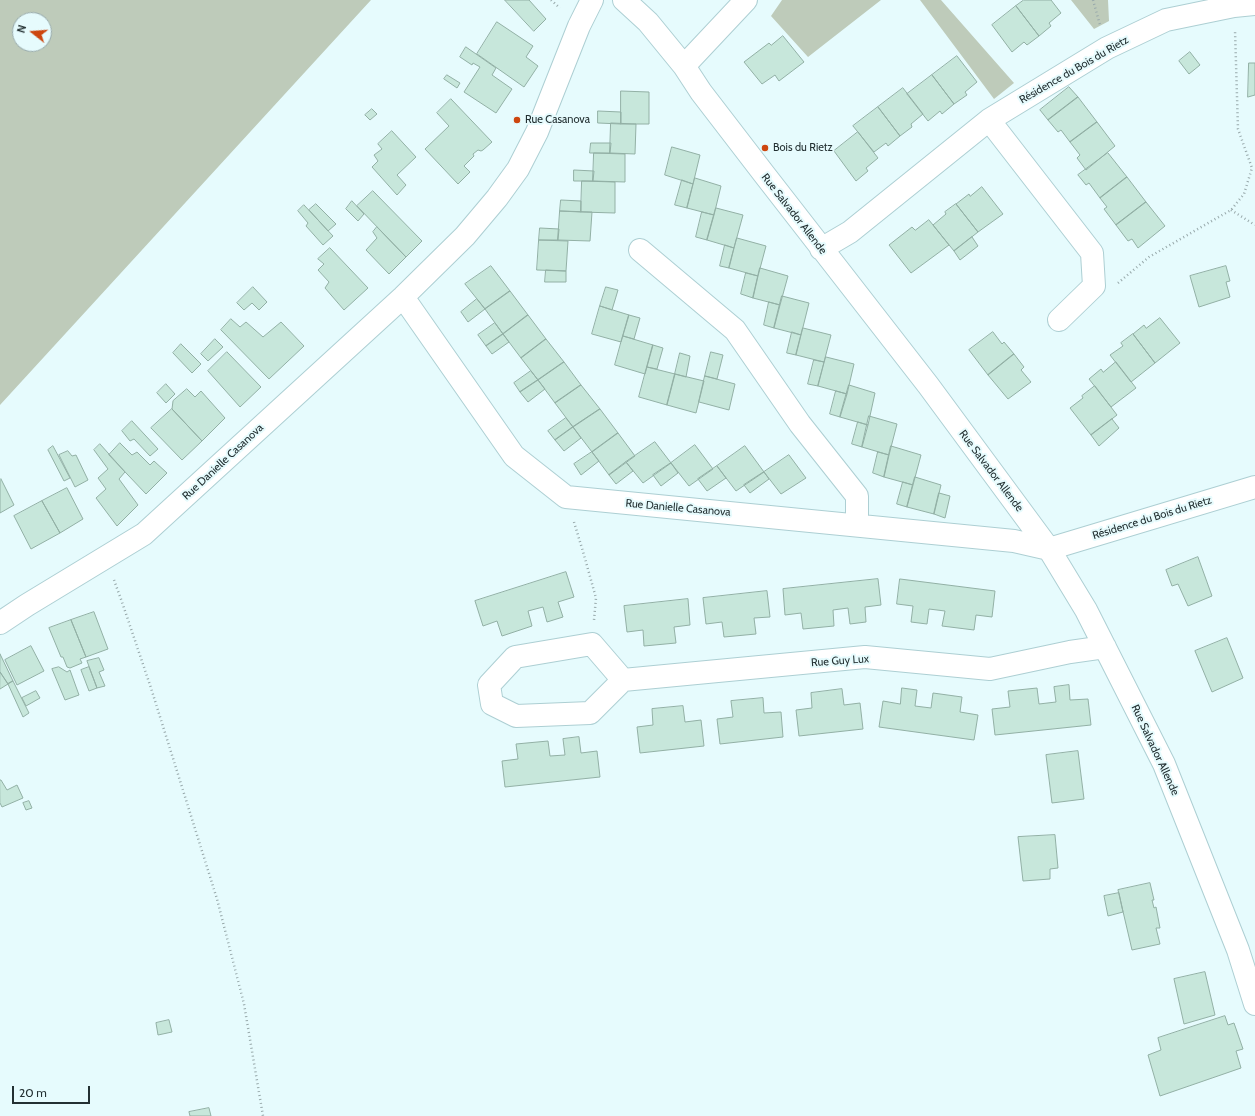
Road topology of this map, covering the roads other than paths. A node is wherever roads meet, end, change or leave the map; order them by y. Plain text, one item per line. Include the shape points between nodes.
1 (592, 0) edge
2 (624, 0) edge
3 (746, 0) edge
4 (1245, 5) edge
5 (684, 66) junction
6 (989, 120) junction
7 (821, 249) junction
8 (640, 250) dead end
9 (402, 297) junction
10 (1059, 320) dead end
11 (1255, 487) edge
12 (857, 524) junction
13 (1049, 549) junction
14 (0, 623) edge
15 (1105, 647) junction
16 (623, 680) junction
17 (1255, 1004) edge

1 - 9 street, Rue Danielle Casanova via 537,132 518,169 465,236
2 - 5 street, Rue Salvador Allende via 648,22
3 - 5 street
4 - 6 street, Résidence du Bois du Rietz via 1166,20 1107,48
5 - 7 street, Rue Salvador Allende
6 - 7 street, Résidence du Bois du Rietz via 850,232
6 - 10 street via 1092,253 1094,286
7 - 13 street, Rue Salvador Allende via 928,385
8 - 12 street via 735,330 800,424 857,496
9 - 12 street, Rue Danielle Casanova via 514,456 566,497
9 - 14 street, Rue Danielle Casanova via 144,534
11 - 13 street, Résidence du Bois du Rietz
12 - 13 street, Rue Danielle Casanova via 1014,540
13 - 15 street, Rue Salvador Allende
15 - 16 street, Rue Guy Lux via 990,669 865,657
15 - 17 street, Rue Salvador Allende via 1164,764 1238,950
16 - 16 street via 592,644 515,657 489,685 492,704 516,716 590,713

